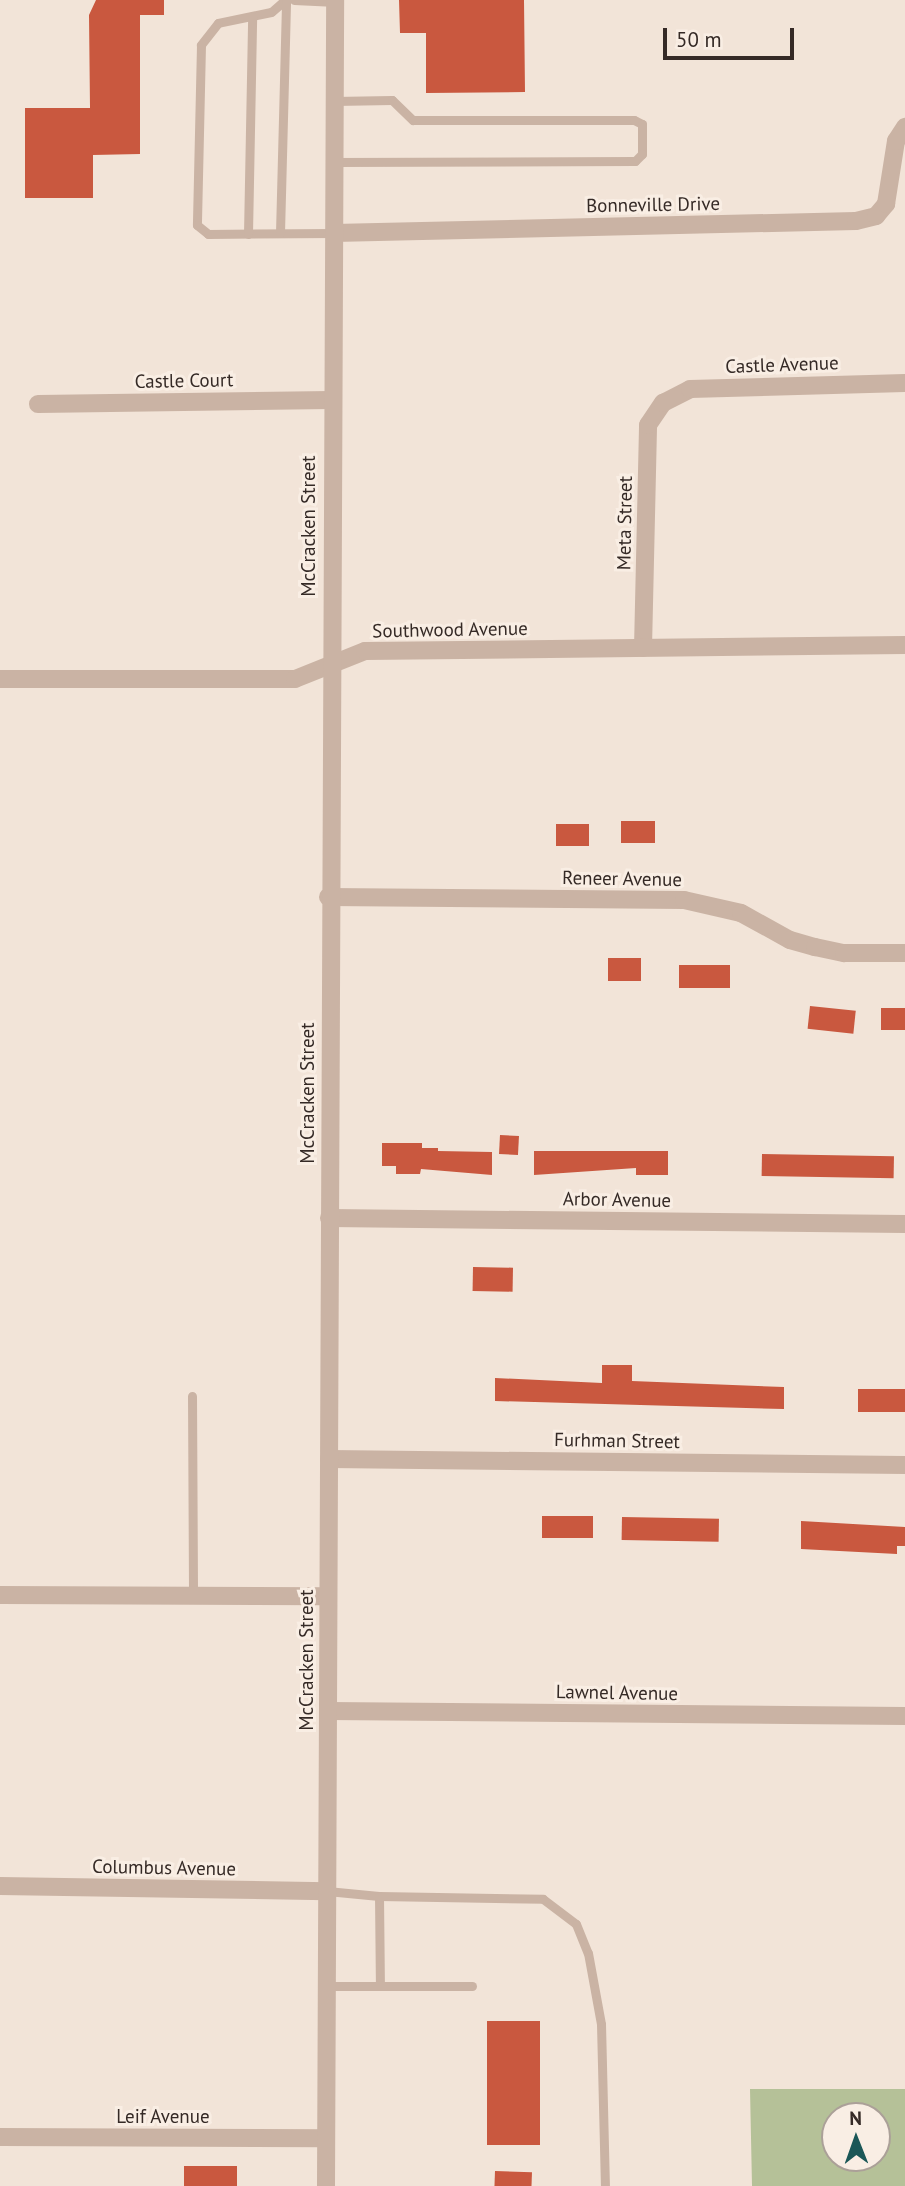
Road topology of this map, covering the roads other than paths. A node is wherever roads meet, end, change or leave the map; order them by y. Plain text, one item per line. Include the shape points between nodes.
1 (286, 0) edge
2 (294, 0) edge
3 (336, 1) edge
4 (252, 17) junction
5 (334, 101) junction
6 (905, 127) edge
7 (334, 162) junction
8 (280, 233) junction
9 (334, 233) junction
10 (248, 234) junction
11 (905, 383) edge
12 (331, 400) junction
13 (663, 403) joint
14 (38, 404) dead end
15 (905, 645) edge
16 (643, 648) junction
17 (330, 664) junction
18 (0, 680) edge
19 (328, 897) junction
20 (905, 953) edge
21 (329, 1218) junction
22 (905, 1224) edge
23 (192, 1396) dead end
24 (329, 1459) junction
25 (905, 1465) edge
26 (0, 1595) edge
27 (328, 1596) junction
28 (193, 1597) junction
29 (328, 1711) junction
30 (905, 1716) edge
31 (0, 1886) edge
32 (327, 1891) junction
33 (379, 1896) junction
34 (326, 1986) junction
35 (380, 1986) junction
36 (472, 1986) dead end
37 (0, 2137) edge
38 (326, 2138) junction
39 (326, 2186) edge
40 (605, 2186) edge

1 - 4 lane via 271,12
1 - 8 lane
2 - 3 lane
3 - 5 street, McCracken Street
4 - 10 lane
4 - 10 lane via 218,23 201,46 197,225 208,234
5 - 7 street, McCracken Street
5 - 7 lane via 392,100 413,120 634,120 642,124 642,154 635,160
6 - 9 street, Bonneville Drive via 896,141 886,204 876,216 856,221
7 - 9 street, McCracken Street
8 - 9 lane
8 - 10 lane
9 - 12 street, McCracken Street
11 - 13 street, Castle Avenue via 690,389
12 - 14 street, Castle Court
12 - 17 street, McCracken Street
13 - 16 street, Meta Street via 648,425
15 - 16 street, Southwood Avenue
16 - 17 street, Southwood Avenue via 365,651
17 - 18 street, Southwood Avenue via 295,679
17 - 19 street, McCracken Street
19 - 20 street, Reneer Avenue via 684,900 741,913 790,940 815,947 844,953
19 - 21 street, McCracken Street
21 - 22 street, Arbor Avenue
21 - 24 street, McCracken Street
23 - 28 lane
24 - 25 street, Furhman Street
24 - 27 street, McCracken Street
26 - 28 street
27 - 28 street
27 - 29 street, McCracken Street
29 - 30 street, Lawnel Avenue
29 - 32 street, McCracken Street
31 - 32 street, Columbus Avenue
32 - 33 lane
32 - 34 street, McCracken Street
33 - 35 lane
33 - 40 lane via 543,1899 560,1907 576,1924 588,1953 601,2024
34 - 35 lane
34 - 38 street, McCracken Street
35 - 36 lane
37 - 38 street, Leif Avenue
38 - 39 street, McCracken Street

